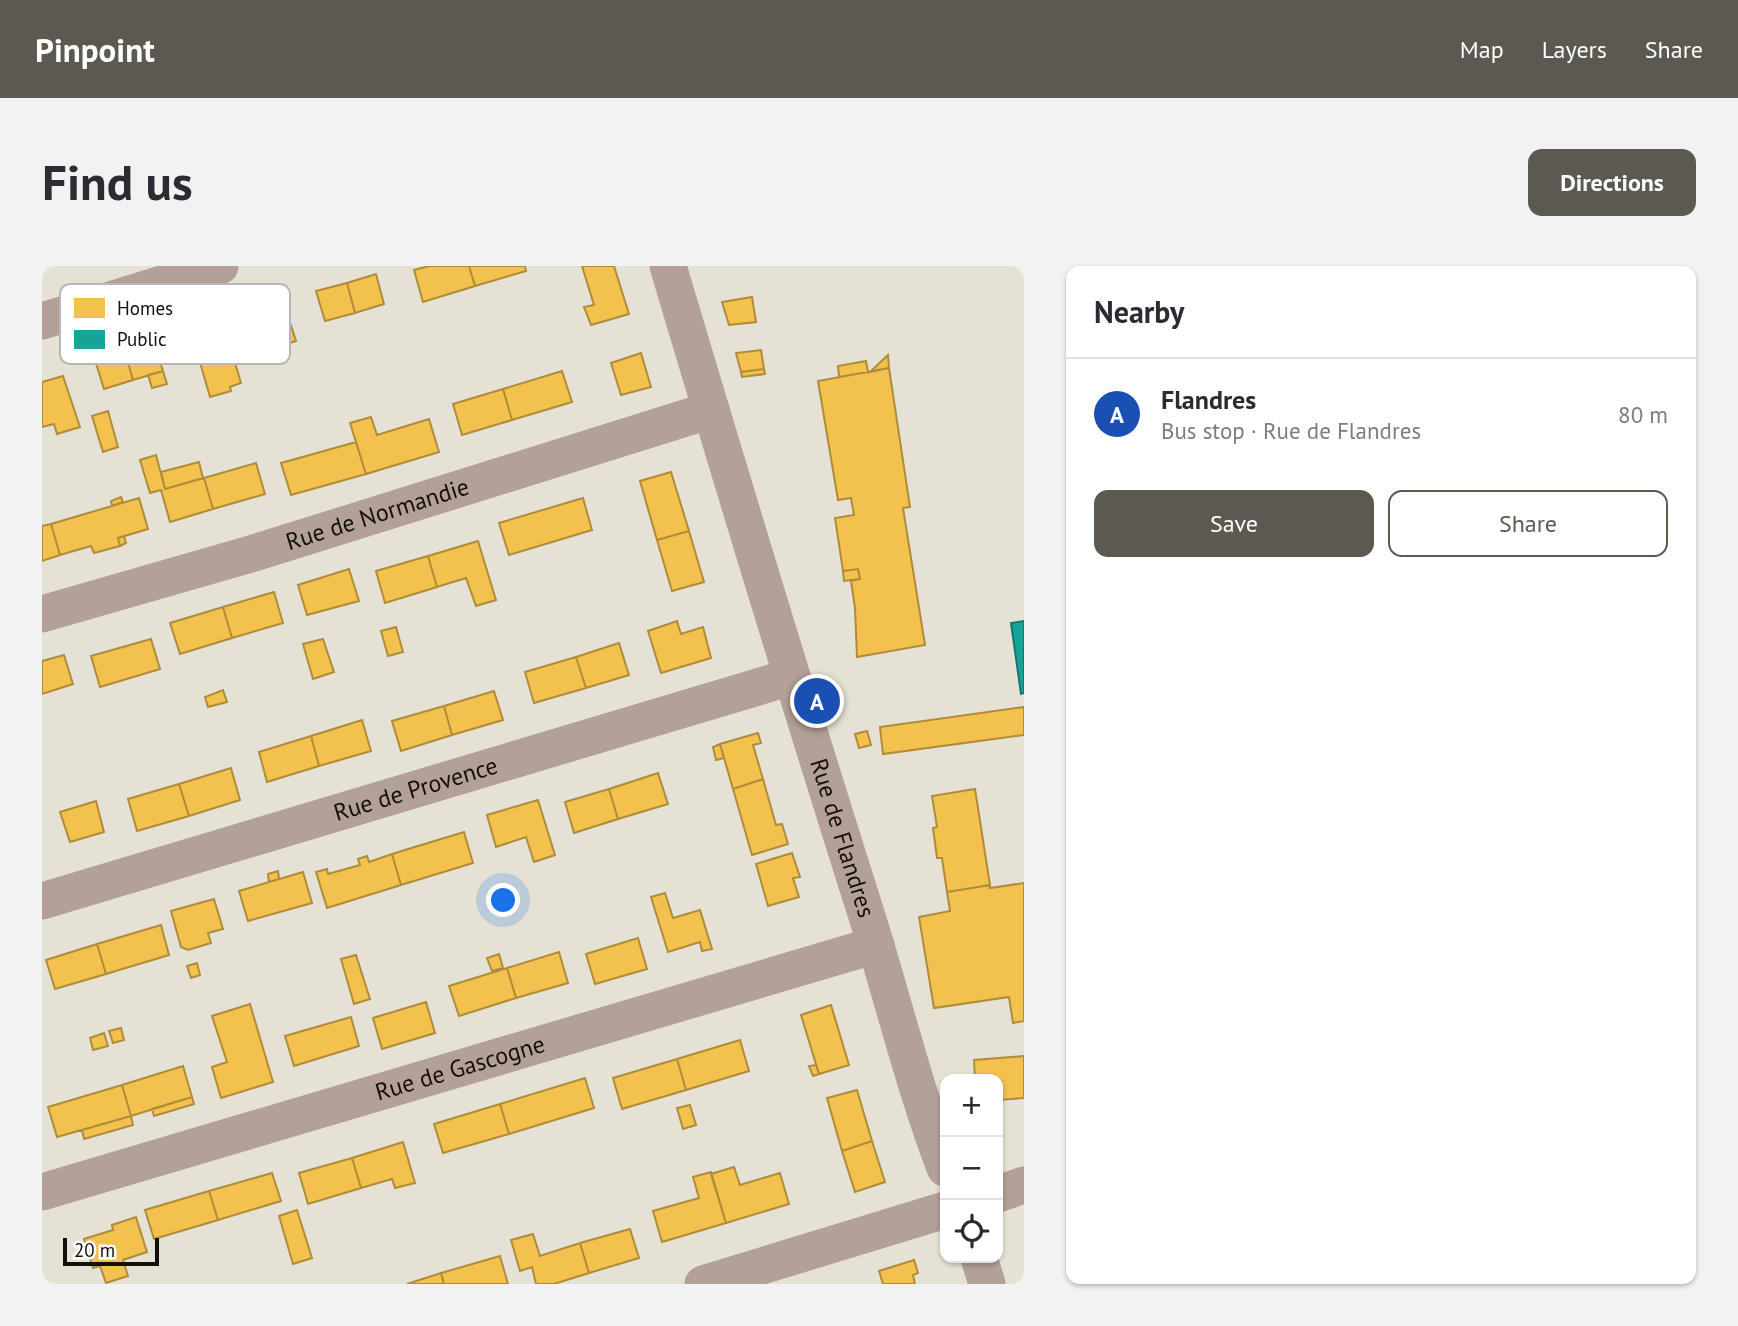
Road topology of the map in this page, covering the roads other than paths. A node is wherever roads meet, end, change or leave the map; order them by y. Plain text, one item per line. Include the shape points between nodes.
1 (220, 266) edge
2 (667, 266) edge
3 (162, 284) edge
4 (60, 315) edge
5 (42, 321) edge
6 (710, 410) junction
7 (42, 614) edge
8 (791, 677) junction
9 (42, 901) edge
10 (876, 944) junction
11 (940, 1154) edge
12 (1024, 1185) edge
13 (42, 1192) edge
14 (1003, 1192) edge
15 (940, 1212) edge
16 (981, 1263) edge
17 (703, 1284) edge
18 (987, 1284) edge

1 - 3 street
2 - 6 street, Rue de Flandres
4 - 5 street
6 - 7 street, Rue de Normandie via 254,553
6 - 8 street, Rue de Flandres
8 - 9 street, Rue de Provence
8 - 10 street, Rue de Flandres
10 - 11 street, Rue de Flandres
10 - 13 street, Rue de Gascogne
12 - 14 street
15 - 17 street
16 - 18 street

